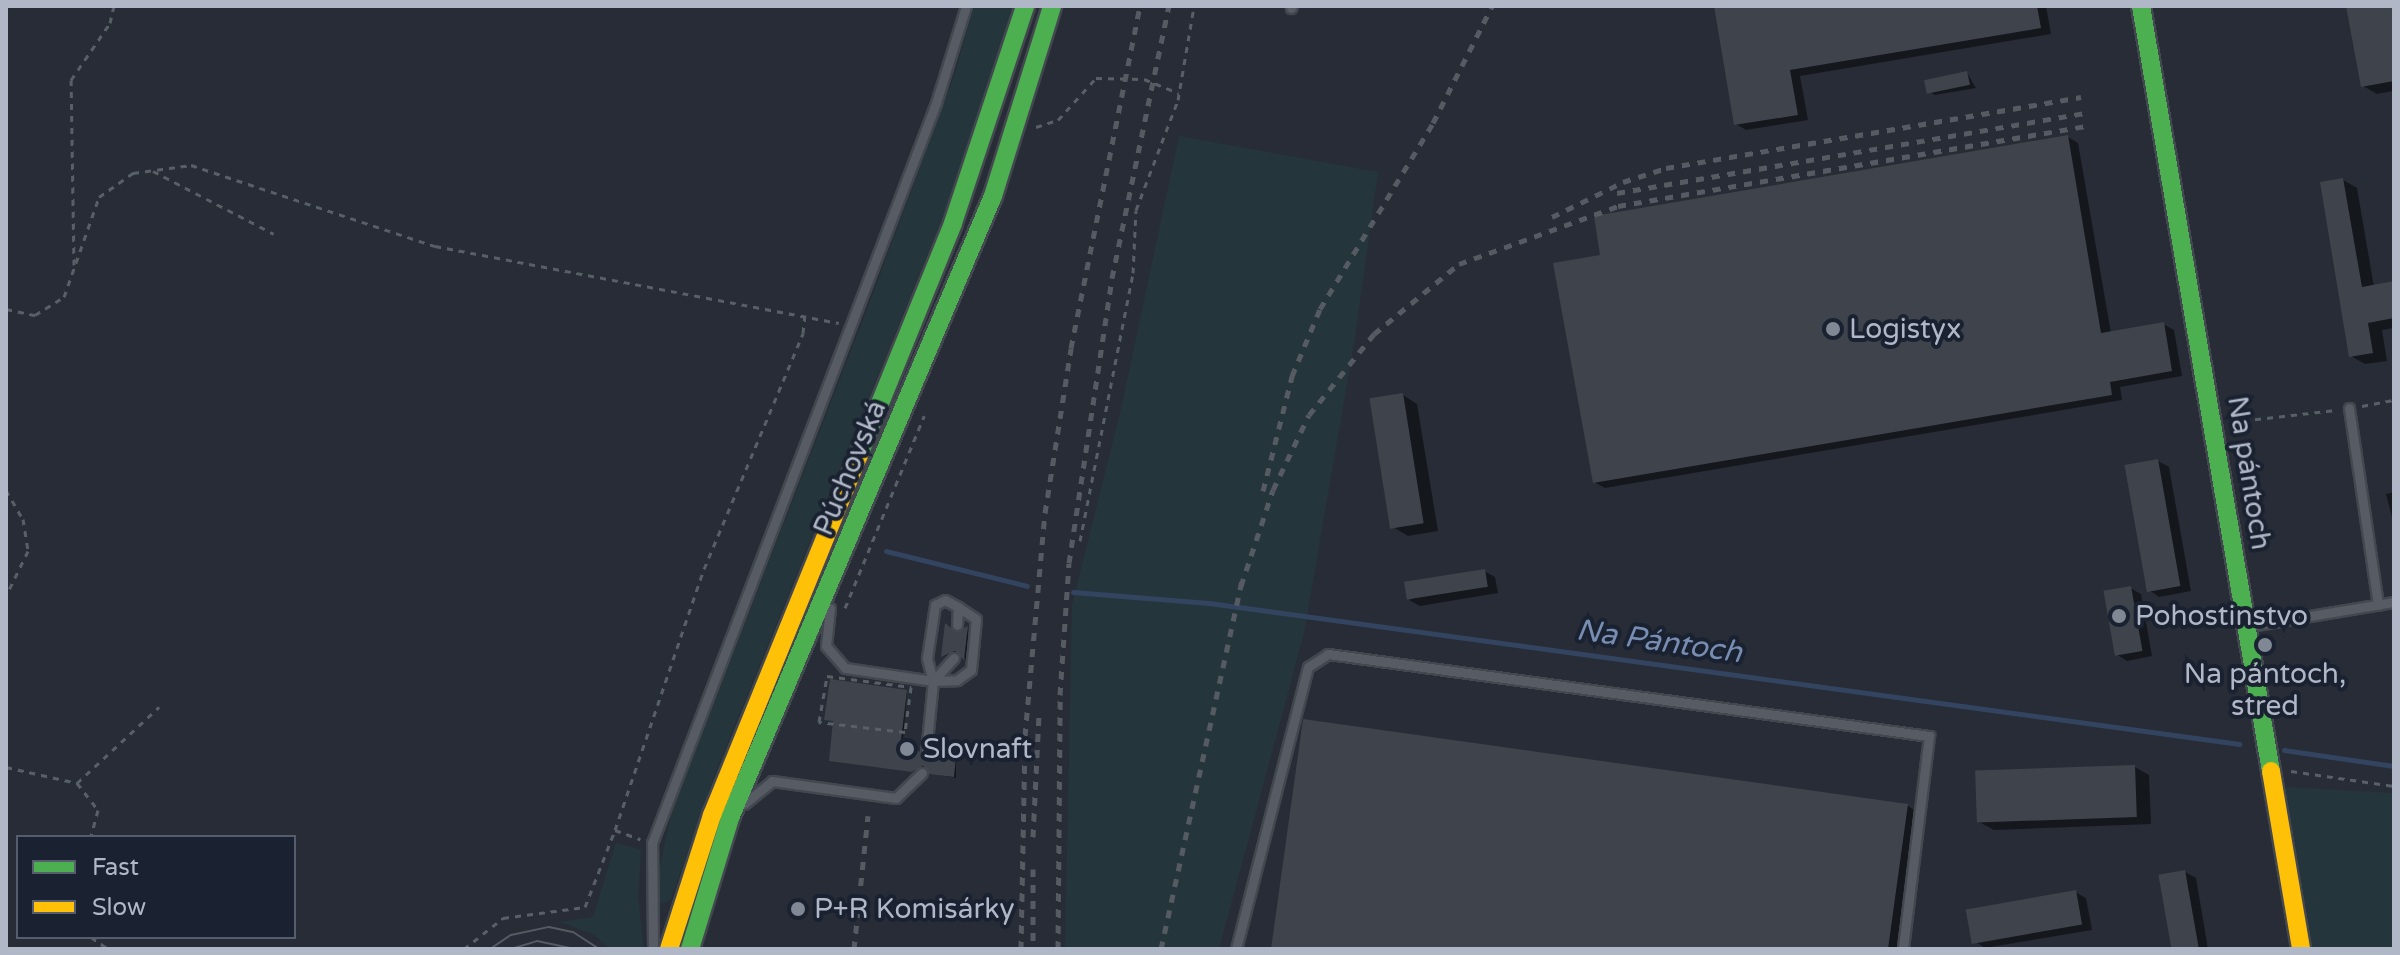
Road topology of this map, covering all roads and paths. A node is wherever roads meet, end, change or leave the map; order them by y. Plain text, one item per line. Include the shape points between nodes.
1 (114, 6) edge
2 (966, 6) edge
3 (1025, 6) edge
4 (1052, 6) edge
5 (1194, 6) edge
6 (2141, 6) edge
7 (1178, 93) junction
8 (1036, 127) dead end
9 (153, 171) junction
10 (274, 234) dead end
11 (74, 272) junction
12 (6, 309) edge
13 (805, 315) junction
14 (850, 325) junction
15 (2394, 400) edge
16 (2349, 408) junction
17 (2213, 424) junction
18 (6, 490) edge
19 (864, 506) junction
20 (1080, 541) dead end
21 (6, 596) edge
22 (2394, 602) edge
23 (2378, 605) junction
24 (958, 607) junction
25 (957, 625) dead end
26 (2246, 627) junction
27 (954, 658) dead end
28 (827, 676) joint
29 (933, 681) junction
30 (159, 707) dead end
31 (926, 752) dead end
32 (6, 767) edge
33 (922, 773) dead end
34 (2274, 778) junction
35 (77, 783) junction
36 (2394, 786) edge
37 (730, 818) junction
38 (615, 830) junction
39 (92, 835) edge
40 (652, 843) junction
41 (464, 949) edge
42 (653, 949) edge
43 (669, 949) edge
44 (690, 949) edge
45 (1236, 949) edge
46 (1903, 949) edge
47 (2301, 949) edge

1 - 11 path via 110,23 71,80
2 - 14 lane via 936,103
3 - 43 main road, Púchovská via 953,223 712,815
4 - 19 main road, Púchovská via 993,196
5 - 7 path
6 - 17 main road, Na pántoch
7 - 8 path via 1144,79 1096,78 1058,120
7 - 20 path via 1136,210 1133,273
9 - 10 path
9 - 11 path via 133,173 99,197 84,227
9 - 13 path via 191,165 435,246
11 - 12 path via 64,297 35,315
13 - 14 path
13 - 38 path via 803,333 704,569
14 - 40 lane
15 - 16 path
16 - 17 path
16 - 23 lane
17 - 26 main road, Na pántoch
18 - 21 path via 23,519 28,551
19 - 29 lane via 831,604 826,646 845,668
19 - 37 main road, Púchovská
22 - 23 lane
23 - 26 lane
24 - 25 lane
24 - 29 lane via 945,600 935,605 927,658
24 - 29 lane via 976,619 971,670 957,680
26 - 34 main road, Na pántoch
27 - 29 lane
28 - 28 path via 911,687 905,732 819,722
29 - 31 lane
30 - 35 path
32 - 35 path
33 - 37 lane via 896,798 772,781
34 - 36 path via 2288,770
34 - 47 main road, Na pántoch
35 - 39 path via 98,810
37 - 44 main road, Púchovská
38 - 40 path
38 - 41 path via 585,907 503,918
40 - 42 lane
45 - 46 lane via 1308,667 1328,654 1929,736

